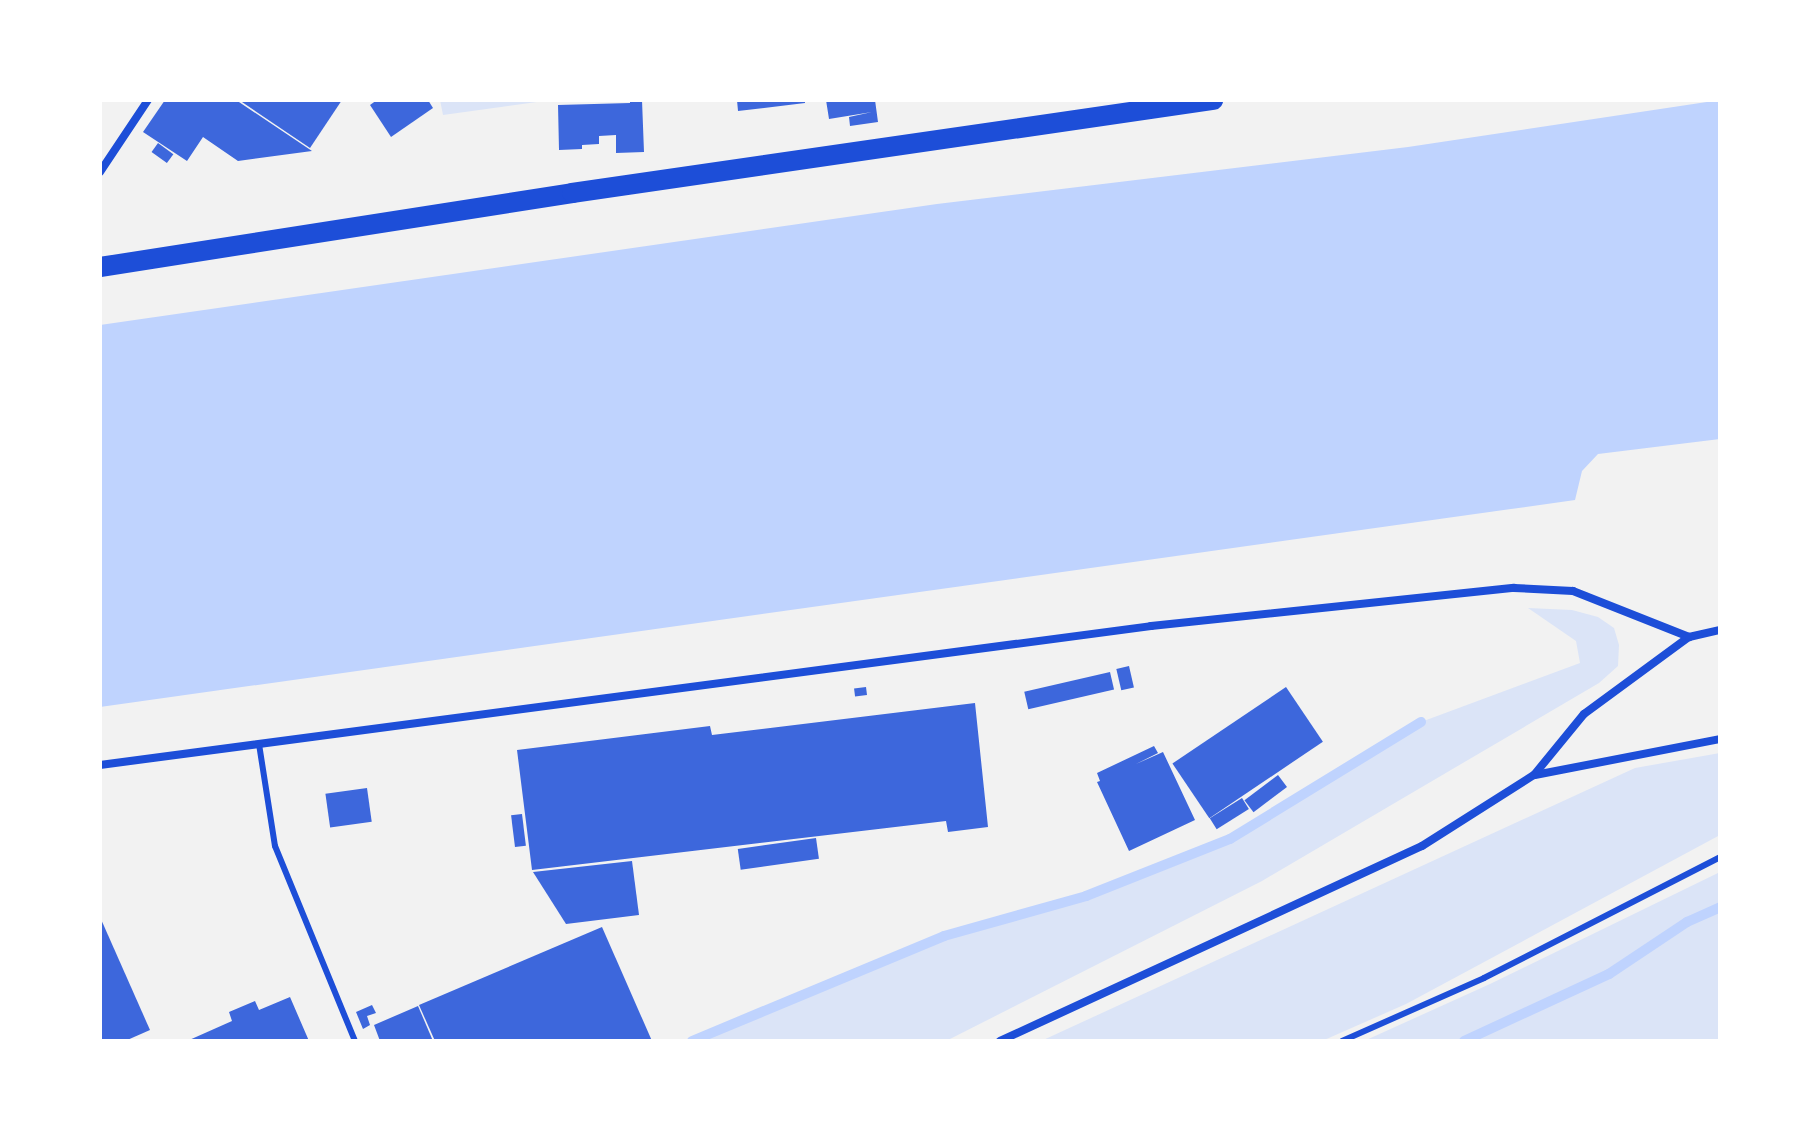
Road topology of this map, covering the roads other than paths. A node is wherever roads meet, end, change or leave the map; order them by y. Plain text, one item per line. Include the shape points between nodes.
1 (148, 100) edge
2 (1213, 100) edge
3 (100, 172) edge
4 (100, 267) edge
5 (1720, 630) edge
6 (1689, 637) junction
7 (1720, 739) edge
8 (259, 744) junction
9 (100, 765) edge
10 (1534, 775) junction
11 (1720, 857) edge
12 (355, 1041) edge
13 (1000, 1041) edge
14 (1342, 1041) edge

1 - 3 street
2 - 4 main road
5 - 6 street
6 - 8 street via 1573,591 1514,588 1164,624
6 - 10 street via 1584,714
7 - 10 street
8 - 9 street
8 - 12 lane via 275,846
10 - 13 street via 1422,846
11 - 14 lane via 1484,978

